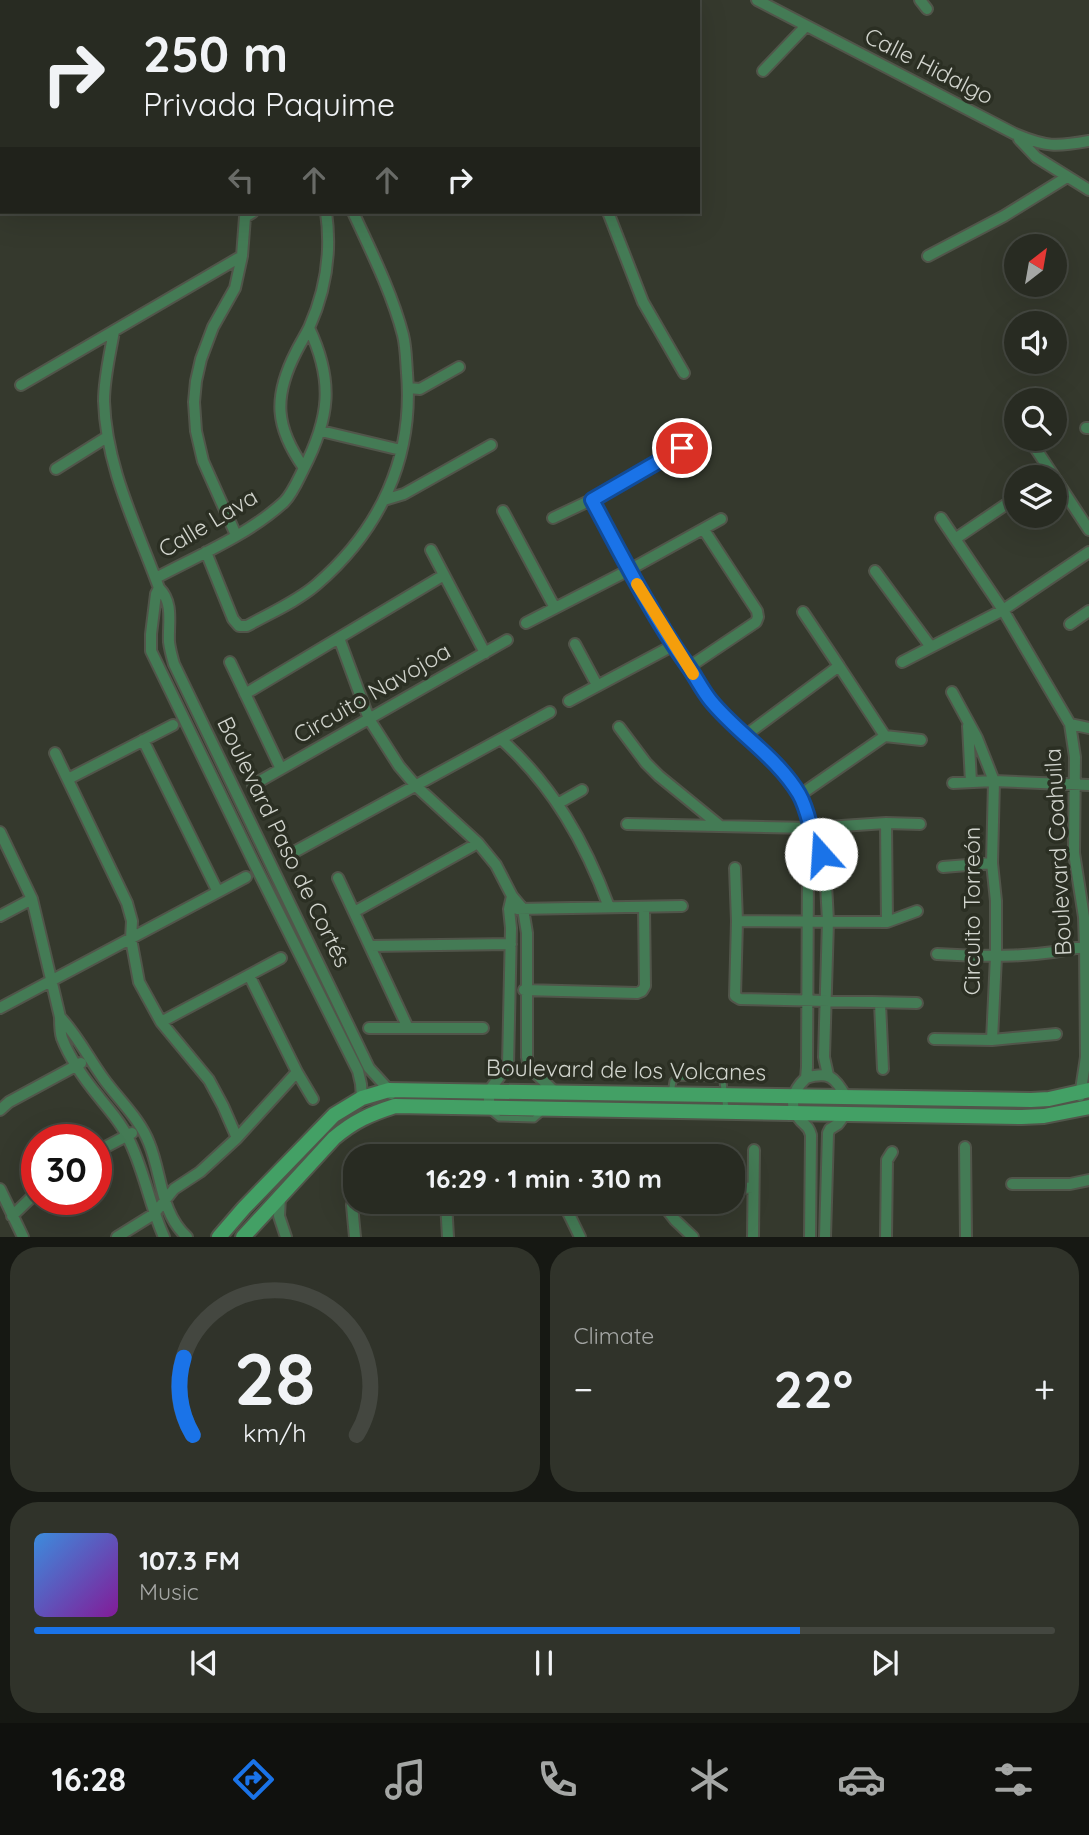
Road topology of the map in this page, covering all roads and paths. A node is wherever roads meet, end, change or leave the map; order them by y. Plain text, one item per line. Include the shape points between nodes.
1 (757, 0) edge
2 (806, 26) junction
3 (763, 71) dead end
4 (1015, 134) junction
5 (1089, 141) edge
6 (1067, 177) junction
7 (1089, 190) edge
8 (250, 214) edge
9 (326, 214) edge
10 (354, 214) edge
11 (609, 214) edge
12 (242, 256) junction
13 (928, 256) dead end
14 (309, 328) junction
15 (114, 331) junction
16 (459, 367) dead end
17 (684, 373) dead end
18 (21, 385) dead end
19 (408, 388) junction
20 (321, 431) junction
21 (107, 437) junction
22 (491, 445) dead end
23 (682, 448) dead end
24 (401, 450) junction
25 (304, 468) junction
26 (56, 469) dead end
27 (1067, 498) edge
28 (384, 500) junction
29 (592, 500) junction
30 (1004, 506) edge
31 (503, 512) dead end
32 (942, 517) dead end
33 (553, 518) dead end
34 (721, 519) dead end
35 (704, 530) junction
36 (1089, 530) edge
37 (236, 535) junction
38 (956, 538) junction
39 (431, 550) dead end
40 (206, 552) junction
41 (1089, 552) edge
42 (629, 570) junction
43 (875, 571) dead end
44 (444, 575) junction
45 (158, 583) junction
46 (555, 608) junction
47 (1003, 610) junction
48 (1089, 611) edge
49 (803, 612) dead end
50 (526, 623) dead end
51 (1070, 624) dead end
52 (339, 638) junction
53 (507, 640) dead end
54 (575, 645) dead end
55 (674, 645) junction
56 (931, 647) junction
57 (485, 653) junction
58 (230, 662) dead end
59 (902, 662) dead end
60 (174, 664) junction
61 (839, 666) junction
62 (689, 667) junction
63 (160, 671) junction
64 (597, 685) junction
65 (952, 692) dead end
66 (245, 694) junction
67 (569, 701) dead end
68 (550, 712) dead end
69 (369, 719) junction
70 (968, 723) junction
71 (1070, 724) junction
72 (173, 725) dead end
73 (619, 727) dead end
74 (1089, 728) edge
75 (746, 735) junction
76 (885, 736) junction
77 (501, 739) junction
78 (144, 740) junction
79 (921, 740) dead end
80 (55, 752) dead end
81 (281, 769) junction
82 (68, 779) junction
83 (994, 781) junction
84 (971, 782) junction
85 (953, 783) dead end
86 (253, 785) dead end
87 (1075, 785) junction
88 (1089, 785) edge
89 (416, 786) junction
90 (582, 790) dead end
91 (800, 795) junction
92 (559, 803) junction
93 (886, 823) junction
94 (627, 824) dead end
95 (920, 824) dead end
96 (719, 825) junction
97 (812, 828) junction
98 (0, 832) edge
99 (478, 843) junction
100 (814, 844) junction
101 (296, 851) dead end
102 (268, 856) junction
103 (254, 863) junction
104 (992, 863) junction
105 (943, 867) dead end
106 (736, 868) dead end
107 (246, 877) dead end
108 (338, 878) dead end
109 (218, 892) junction
110 (512, 896) junction
111 (32, 900) junction
112 (682, 906) dead end
113 (609, 907) junction
114 (644, 907) junction
115 (509, 909) junction
116 (523, 909) junction
117 (917, 911) dead end
118 (354, 912) junction
119 (0, 916) edge
120 (808, 920) junction
121 (828, 921) junction
122 (737, 922) junction
123 (887, 922) junction
124 (131, 939) junction
125 (511, 944) junction
126 (370, 946) junction
127 (1087, 946) edge
128 (937, 954) dead end
129 (996, 957) junction
130 (281, 958) dead end
131 (249, 975) junction
132 (52, 981) junction
133 (528, 990) junction
134 (510, 991) junction
135 (808, 1002) junction
136 (826, 1002) junction
137 (880, 1003) junction
138 (917, 1003) dead end
139 (0, 1008) edge
140 (60, 1017) junction
141 (161, 1022) junction
142 (369, 1028) dead end
143 (408, 1028) junction
144 (483, 1028) dead end
145 (1056, 1034) dead end
146 (934, 1039) dead end
147 (992, 1040) junction
148 (89, 1058) junction
149 (76, 1065) junction
150 (508, 1065) junction
151 (1087, 1065) edge
152 (529, 1067) junction
153 (883, 1069) dead end
154 (297, 1072) junction
155 (828, 1076) junction
156 (806, 1078) junction
157 (389, 1090) junction
158 (489, 1091) junction
159 (1085, 1091) edge
160 (555, 1092) junction
161 (671, 1094) junction
162 (724, 1094) junction
163 (793, 1096) junction
164 (846, 1097) junction
165 (313, 1098) dead end
166 (362, 1098) junction
167 (395, 1106) junction
168 (489, 1108) junction
169 (1084, 1108) edge
170 (0, 1110) edge
171 (670, 1111) junction
172 (726, 1112) junction
173 (795, 1113) junction
174 (846, 1113) junction
175 (141, 1128) junction
176 (809, 1128) junction
177 (830, 1129) junction
178 (127, 1136) junction
179 (237, 1138) junction
180 (112, 1144) edge
181 (965, 1147) dead end
182 (754, 1150) dead end
183 (892, 1152) dead end
184 (1089, 1180) edge
185 (1012, 1184) dead end
186 (745, 1188) edge
187 (753, 1188) junction
188 (0, 1189) edge
189 (280, 1196) junction
190 (165, 1200) junction
191 (21, 1207) edge
192 (154, 1214) junction
193 (353, 1214) edge
194 (447, 1214) edge
195 (569, 1214) edge
196 (670, 1214) edge
197 (12, 1216) junction
198 (283, 1231) edge
199 (23, 1237) edge
200 (117, 1237) edge
201 (164, 1237) edge
202 (187, 1237) edge
203 (219, 1237) edge
204 (243, 1237) edge
205 (271, 1237) edge
206 (355, 1237) edge
207 (448, 1237) edge
208 (580, 1237) edge
209 (693, 1237) edge
210 (753, 1237) edge
211 (810, 1237) edge
212 (825, 1237) edge
213 (886, 1237) edge
214 (966, 1237) edge

1 - 2 street, Calle Hidalgo
2 - 3 street
2 - 4 street, Calle Hidalgo
4 - 5 street, Calle Hidalgo via 1050,146
4 - 6 street via 1036,157
6 - 7 street
6 - 13 street
8 - 12 street via 244,217
9 - 14 street via 328,270
10 - 19 street via 404,339
11 - 17 street via 643,302
12 - 15 street
12 - 37 street via 235,288 201,359 194,402 203,461
14 - 20 street, Calle Lava via 325,371
14 - 25 street via 285,377 280,415 285,435
15 - 18 street
15 - 21 street, Boulevard Paso de Cortés via 104,400
16 - 19 street via 420,389
19 - 24 street via 408,422
20 - 24 street
20 - 25 street, Calle Lava
21 - 26 street
21 - 45 street, Boulevard Paso de Cortés via 119,486
22 - 28 street via 404,494
23 - 29 street
24 - 28 street
25 - 37 street, Calle Lava via 286,500
27 - 36 street
28 - 40 street via 355,544 314,586 247,626 239,626 233,619
29 - 33 street
29 - 42 street
30 - 38 street
31 - 46 street
32 - 38 street, Boulevard Coahuila
34 - 35 street
35 - 42 street
35 - 62 street via 758,617
37 - 40 street, Calle Lava
38 - 47 street, Boulevard Coahuila
39 - 44 street, Circuito Navojoa
40 - 45 street, Calle Lava
41 - 47 street
42 - 46 street
42 - 55 street
43 - 56 street
44 - 52 street
44 - 57 street, Circuito Navojoa
45 - 60 street, Boulevard Paso de Cortés via 169,604
45 - 63 street, Boulevard Paso de Cortés via 151,651
46 - 50 street
47 - 56 street
47 - 71 street, Boulevard Coahuila
48 - 51 street
49 - 61 street
52 - 66 street
52 - 69 street
53 - 57 street, Circuito Navojoa
54 - 64 street
55 - 62 street
55 - 64 street
56 - 59 street
57 - 69 street, Circuito Navojoa
58 - 66 street, Circuito Navojoa
60 - 63 street
60 - 102 street, Boulevard Paso de Cortés
61 - 75 street
61 - 76 street
62 - 75 street via 711,701
63 - 103 street, Boulevard Paso de Cortés
64 - 67 street
65 - 70 street
66 - 81 street, Circuito Navojoa
68 - 77 street
69 - 81 street, Circuito Navojoa
69 - 89 street
70 - 83 street
70 - 84 street
71 - 74 street
71 - 87 street, Boulevard Coahuila
72 - 78 street
73 - 96 street via 659,776
75 - 91 street
76 - 79 street
76 - 91 street
77 - 89 street
77 - 92 street
78 - 82 street
78 - 109 street
80 - 82 street
81 - 86 street, Circuito Navojoa
82 - 124 street via 127,903
83 - 84 street
83 - 87 street
83 - 104 street, Circuito Torreón
84 - 85 street
87 - 88 street
87 - 127 street, Boulevard Coahuila via 1074,853
89 - 99 street
89 - 101 street
90 - 92 street
91 - 97 street
92 - 113 street
93 - 95 street
93 - 97 street
93 - 123 street
94 - 96 street
96 - 97 street
97 - 100 street
98 - 111 street
99 - 110 street
99 - 118 street
100 - 120 street via 808,868
100 - 121 street via 825,866
102 - 103 street
102 - 157 street, Boulevard Paso de Cortés via 369,1068
103 - 166 street, Boulevard Paso de Cortés via 358,1071
104 - 105 street
104 - 129 street, Circuito Torreón
106 - 122 street
107 - 109 street
108 - 118 street
109 - 124 street
110 - 115 street
110 - 116 street
111 - 119 street
111 - 132 street
112 - 114 street
113 - 114 street
113 - 116 street
114 - 133 street via 642,991
115 - 116 street
115 - 125 street
116 - 133 street
117 - 123 street
118 - 126 street
120 - 121 street
120 - 122 street
120 - 135 street
121 - 123 street
121 - 136 street
122 - 135 street via 735,996
124 - 132 street
124 - 141 street via 139,982
125 - 126 street
125 - 134 street
126 - 143 street
127 - 129 street
127 - 151 street, Boulevard Coahuila
128 - 129 street
129 - 147 street, Circuito Torreón
130 - 131 street
131 - 141 street
131 - 154 street
132 - 139 street
132 - 140 street
133 - 134 street
133 - 152 street
134 - 150 street
135 - 136 street
135 - 156 street
136 - 137 street
136 - 155 street
137 - 138 street
137 - 153 street
140 - 148 street
140 - 149 street via 61,1036
141 - 179 street via 209,1080
142 - 143 street
143 - 144 street
145 - 147 street
146 - 147 street
148 - 149 street
148 - 175 street
149 - 170 street
149 - 178 street
150 - 152 street
150 - 158 street
151 - 159 street, Boulevard Coahuila
152 - 160 street
154 - 165 street
154 - 179 street
155 - 156 street
155 - 164 street via 838,1081
156 - 163 street
157 - 158 street, Boulevard de los Volcanes
157 - 166 street, Boulevard de los Volcanes
157 - 167 street, Boulevard Paso de Cortés
158 - 160 street, Boulevard de los Volcanes
158 - 168 street
159 - 164 street, Boulevard de los Volcanes via 1031,1100
159 - 169 street, Boulevard Coahuila
160 - 161 street, Boulevard de los Volcanes
161 - 162 street, Boulevard de los Volcanes
161 - 171 lane
162 - 163 street, Boulevard de los Volcanes
162 - 172 lane
163 - 164 street, Boulevard de los Volcanes
163 - 173 street
166 - 203 street, Boulevard de los Volcanes via 334,1115
167 - 168 street, Boulevard de los Volcanes
167 - 189 street, Boulevard de los Volcanes via 367,1115 334,1138
168 - 171 street, Boulevard de los Volcanes
169 - 174 street, Boulevard de los Volcanes via 1022,1117
171 - 172 street, Boulevard de los Volcanes
172 - 173 street, Boulevard de los Volcanes
173 - 174 street, Boulevard de los Volcanes
173 - 176 street
174 - 177 street
175 - 178 street
175 - 190 street
176 - 177 street
176 - 211 street
177 - 212 street
178 - 180 street
178 - 192 street
179 - 190 street
181 - 214 street
182 - 187 street
183 - 213 street via 887,1160
184 - 185 street
186 - 187 street
187 - 210 street
188 - 197 street
189 - 198 street
189 - 204 street, Boulevard de los Volcanes
190 - 192 street
190 - 202 street
191 - 197 street
192 - 200 street
192 - 201 street
193 - 206 street
194 - 207 street
195 - 208 street
196 - 209 street
197 - 199 street
198 - 205 street

